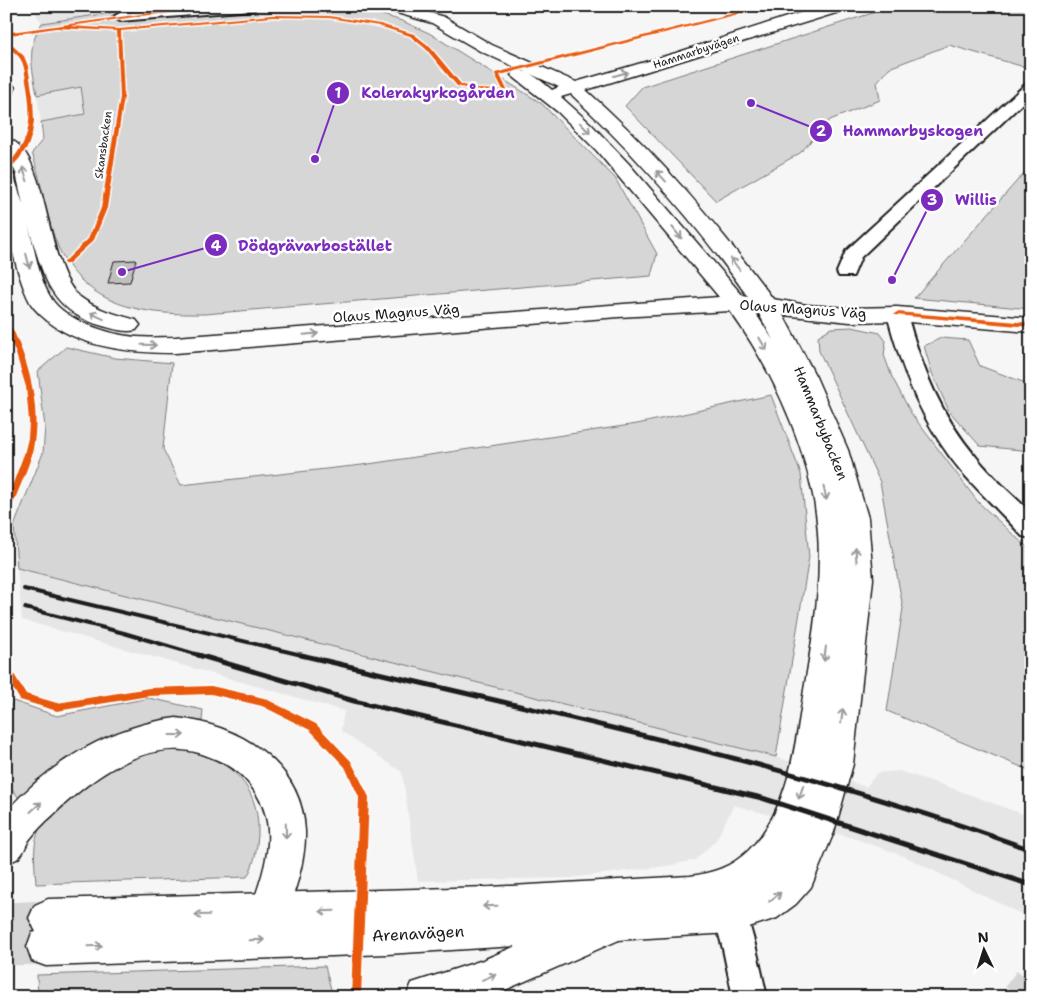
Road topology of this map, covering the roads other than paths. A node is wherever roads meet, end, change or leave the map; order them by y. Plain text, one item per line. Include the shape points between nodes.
1 (253, 6) edge
2 (388, 6) edge
3 (826, 6) edge
4 (844, 6) edge
5 (120, 18) edge
6 (486, 48) junction
7 (552, 76) junction
8 (530, 82) junction
9 (1031, 87) edge
10 (574, 88) junction
11 (548, 95) junction
12 (6, 144) edge
13 (6, 178) edge
14 (25, 211) junction
15 (846, 272) dead end
16 (744, 296) junction
17 (897, 314) junction
18 (1031, 325) edge
19 (1026, 519) edge
20 (6, 845) edge
21 (726, 902) junction
22 (268, 914) junction
23 (622, 920) junction
24 (426, 997) edge
25 (750, 997) edge

1 - 5 street
2 - 6 main road, Hammarbybacken via 438,20
3 - 7 main road, Hammarbyvägen via 712,38
10 -> 4 main road, Hammarbyvägen
6 - 7 main road, Hammarbybacken
6 - 8 main road, Hammarbybacken
7 - 8 main road, Hammarbyvägen
7 - 10 main road, Hammarbybacken
8 - 11 main road, Hammarbybacken
9 - 15 street via 853,255
10 - 11 main road, Hammarbyvägen
16 -> 10 main road, Hammarbybacken via 734,261 662,176
11 -> 16 main road, Hammarbybacken via 570,113
14 -> 12 main road, Olaus Magnus Väg via 26,173 16,153
13 - 14 main road, Olaus Magnus Väg
14 - 16 main road, Olaus Magnus Väg via 34,286 42,304 82,332 135,345 175,345 627,309
16 - 17 main road, Olaus Magnus Väg via 807,312
16 - 21 main road, Hammarbybacken via 754,328 783,379 813,450 830,516 835,574 812,757 802,792 778,844
17 - 18 main road, Olaus Magnus Väg
17 - 19 street via 922,394 962,456
20 -> 22 main road via 21,821 68,778 109,752 150,736 201,736 247,756 270,781 283,804 287,832 284,865
21 -> 22 main road, Arenavägen via 654,898
21 - 23 main road, Arenavägen
21 - 25 street
22 -> 23 main road, Arenavägen via 47,933 387,935
24 -> 23 main road via 484,979

